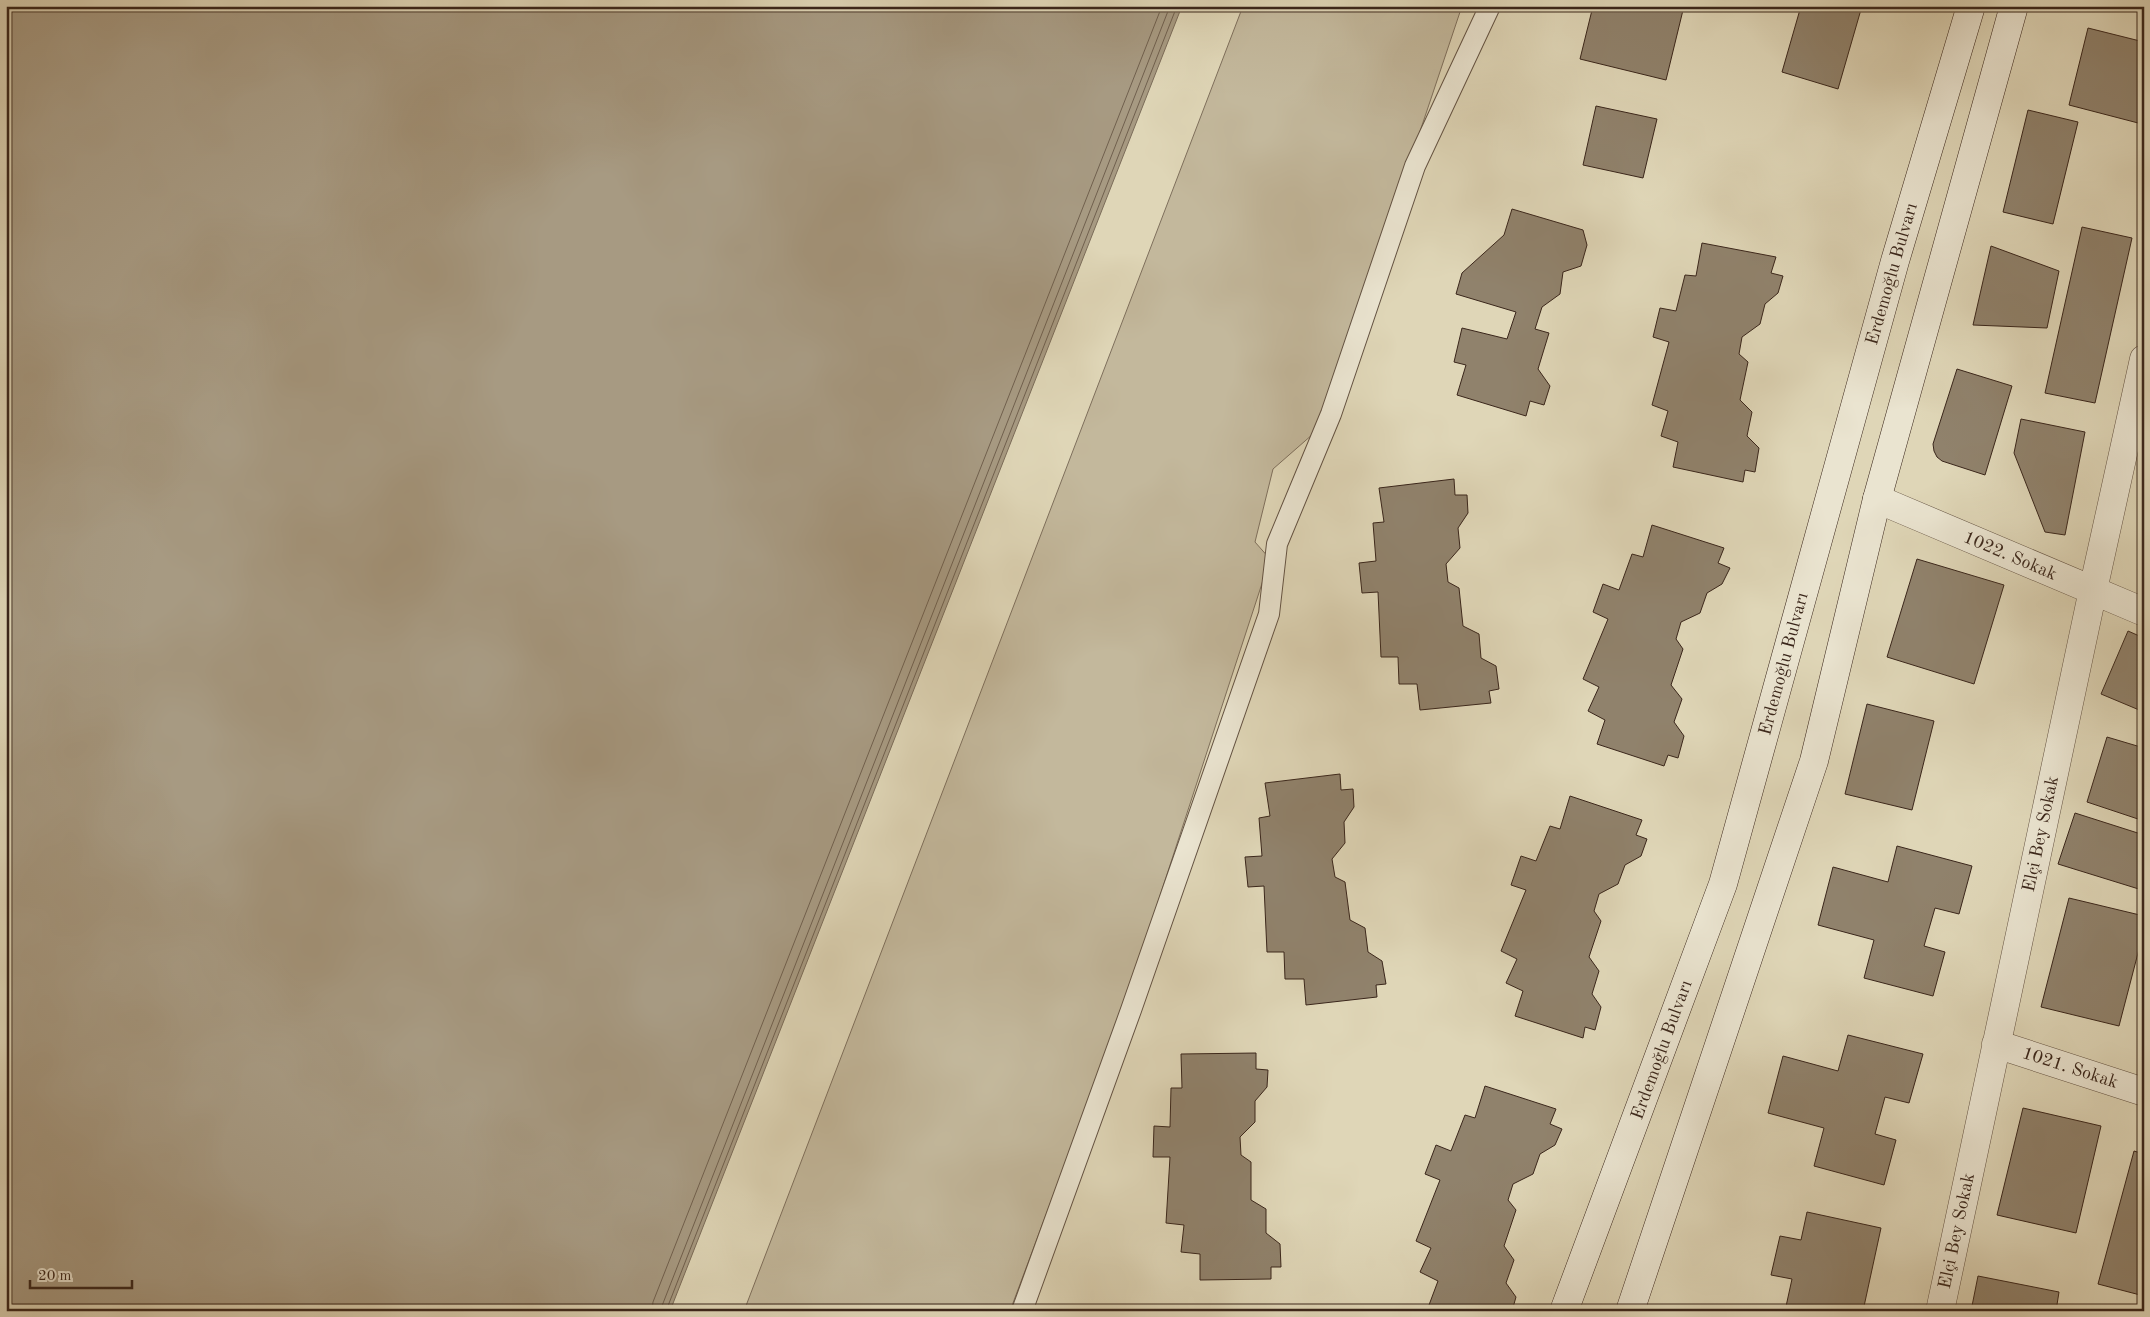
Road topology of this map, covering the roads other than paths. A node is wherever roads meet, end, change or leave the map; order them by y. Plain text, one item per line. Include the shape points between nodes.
1 (1490, 6) edge
2 (1971, 6) edge
3 (2014, 6) edge
4 (2144, 359) edge
5 (1877, 499) junction
6 (2092, 590) junction
7 (2144, 612) edge
8 (1996, 1044) junction
9 (2144, 1092) edge
10 (1633, 1310) edge
11 (1022, 1311) edge
12 (1564, 1311) edge
13 (1940, 1311) edge

1 - 11 lane via 1415,166 1331,414 1277,544 1269,614
2 - 12 main road, Erdemoğlu Bulvarı via 1895,261 1723,884
3 - 5 main road
4 - 6 main road, Elçi Bey Sokak
5 - 6 main road, 1022. Sokak
5 - 10 main road via 1814,761
6 - 7 main road, 1022. Sokak
6 - 8 main road, Elçi Bey Sokak
8 - 9 main road, 1021. Sokak
8 - 13 main road, Elçi Bey Sokak

